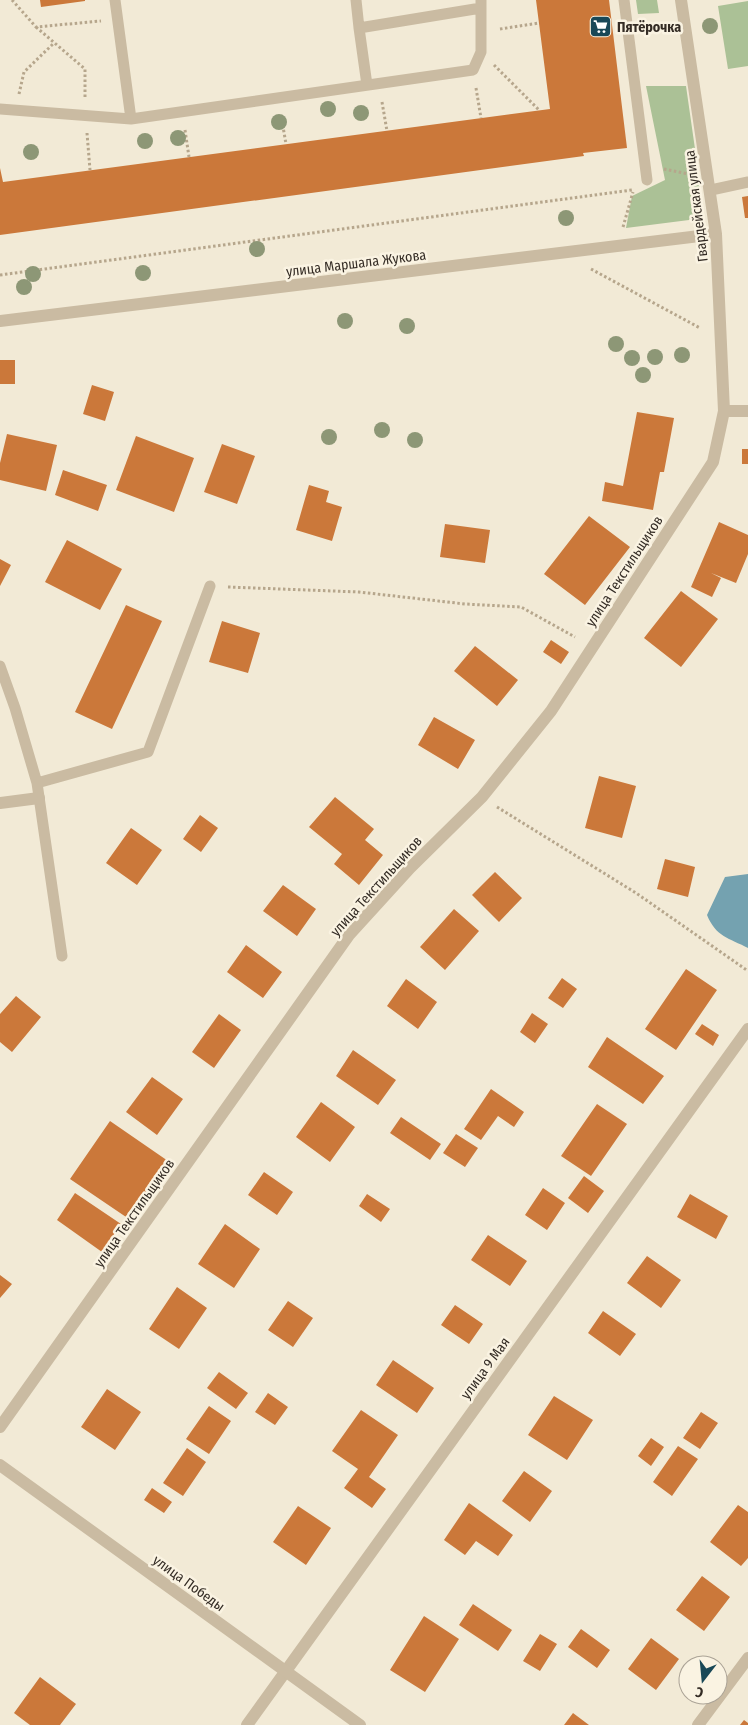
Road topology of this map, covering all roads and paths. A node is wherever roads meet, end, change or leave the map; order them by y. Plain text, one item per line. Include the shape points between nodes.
1 (12, 0) edge
2 (114, 0) edge
3 (356, 0) edge
4 (624, 0) edge
5 (681, 0) edge
6 (481, 4) edge
7 (117, 19) junction
8 (539, 23) dead end
9 (36, 28) junction
10 (359, 28) junction
11 (481, 32) junction
12 (54, 43) junction
13 (481, 52) junction
14 (474, 70) junction
15 (373, 84) junction
16 (278, 97) junction
17 (0, 108) edge
18 (16, 110) junction
19 (539, 110) dead end
20 (182, 111) junction
21 (85, 115) junction
22 (481, 118) dead end
23 (131, 119) junction
24 (386, 131) dead end
25 (286, 144) dead end
26 (189, 157) dead end
27 (645, 164) junction
28 (90, 170) dead end
29 (647, 180) dead end
30 (748, 182) edge
31 (710, 185) junction
32 (716, 234) junction
33 (617, 246) junction
34 (561, 253) junction
35 (0, 275) edge
36 (0, 321) edge
37 (721, 339) junction
38 (724, 411) junction
39 (748, 411) edge
40 (210, 586) joint
41 (594, 647) junction
42 (0, 666) edge
43 (37, 783) junction
44 (482, 797) junction
45 (39, 798) junction
46 (0, 803) edge
47 (62, 956) dead end
48 (748, 971) edge
49 (748, 1029) edge
50 (0, 1427) edge
51 (0, 1465) edge
52 (748, 1658) edge
53 (285, 1671) junction
54 (247, 1725) edge
55 (360, 1725) edge
56 (698, 1725) edge

1 - 9 path
2 - 7 lane
3 - 10 lane
4 - 27 lane
5 - 31 street, Гвардейская улица
6 - 10 lane
6 - 11 lane
7 - 9 path
7 - 23 lane
8 - 11 path
9 - 12 path
10 - 15 lane
11 - 13 lane
12 - 18 path via 24,72
12 - 21 path via 85,69
13 - 14 lane
13 - 19 path
14 - 15 lane
14 - 22 path
15 - 16 lane
15 - 24 path
16 - 20 lane
16 - 25 path
17 - 18 lane
18 - 21 lane
20 - 23 lane
20 - 26 path
21 - 23 lane
21 - 28 path
27 - 29 lane
27 - 31 path
30 - 31 lane
31 - 32 street, Гвардейская улица
32 - 33 street, улица Маршала Жукова
32 - 37 street, Гвардейская улица
33 - 34 street, улица Маршала Жукова
33 - 35 path via 634,190
34 - 36 street, улица Маршала Жукова
34 - 37 path
37 - 38 street, Гвардейская улица
38 - 39 street
38 - 41 street, улица Текстильщиков via 712,462
40 - 41 path via 359,592 521,607
40 - 43 lane via 148,752
41 - 44 street, улица Текстильщиков via 551,711
42 - 43 lane
43 - 45 lane
44 - 48 path via 636,893
44 - 50 street, улица Текстильщиков via 410,868 349,935
45 - 46 street
45 - 47 lane
49 - 53 street, улица 9 Мая
51 - 53 street, улица Победы
52 - 56 street
53 - 54 street, улица 9 Мая
53 - 55 street, улица Победы

